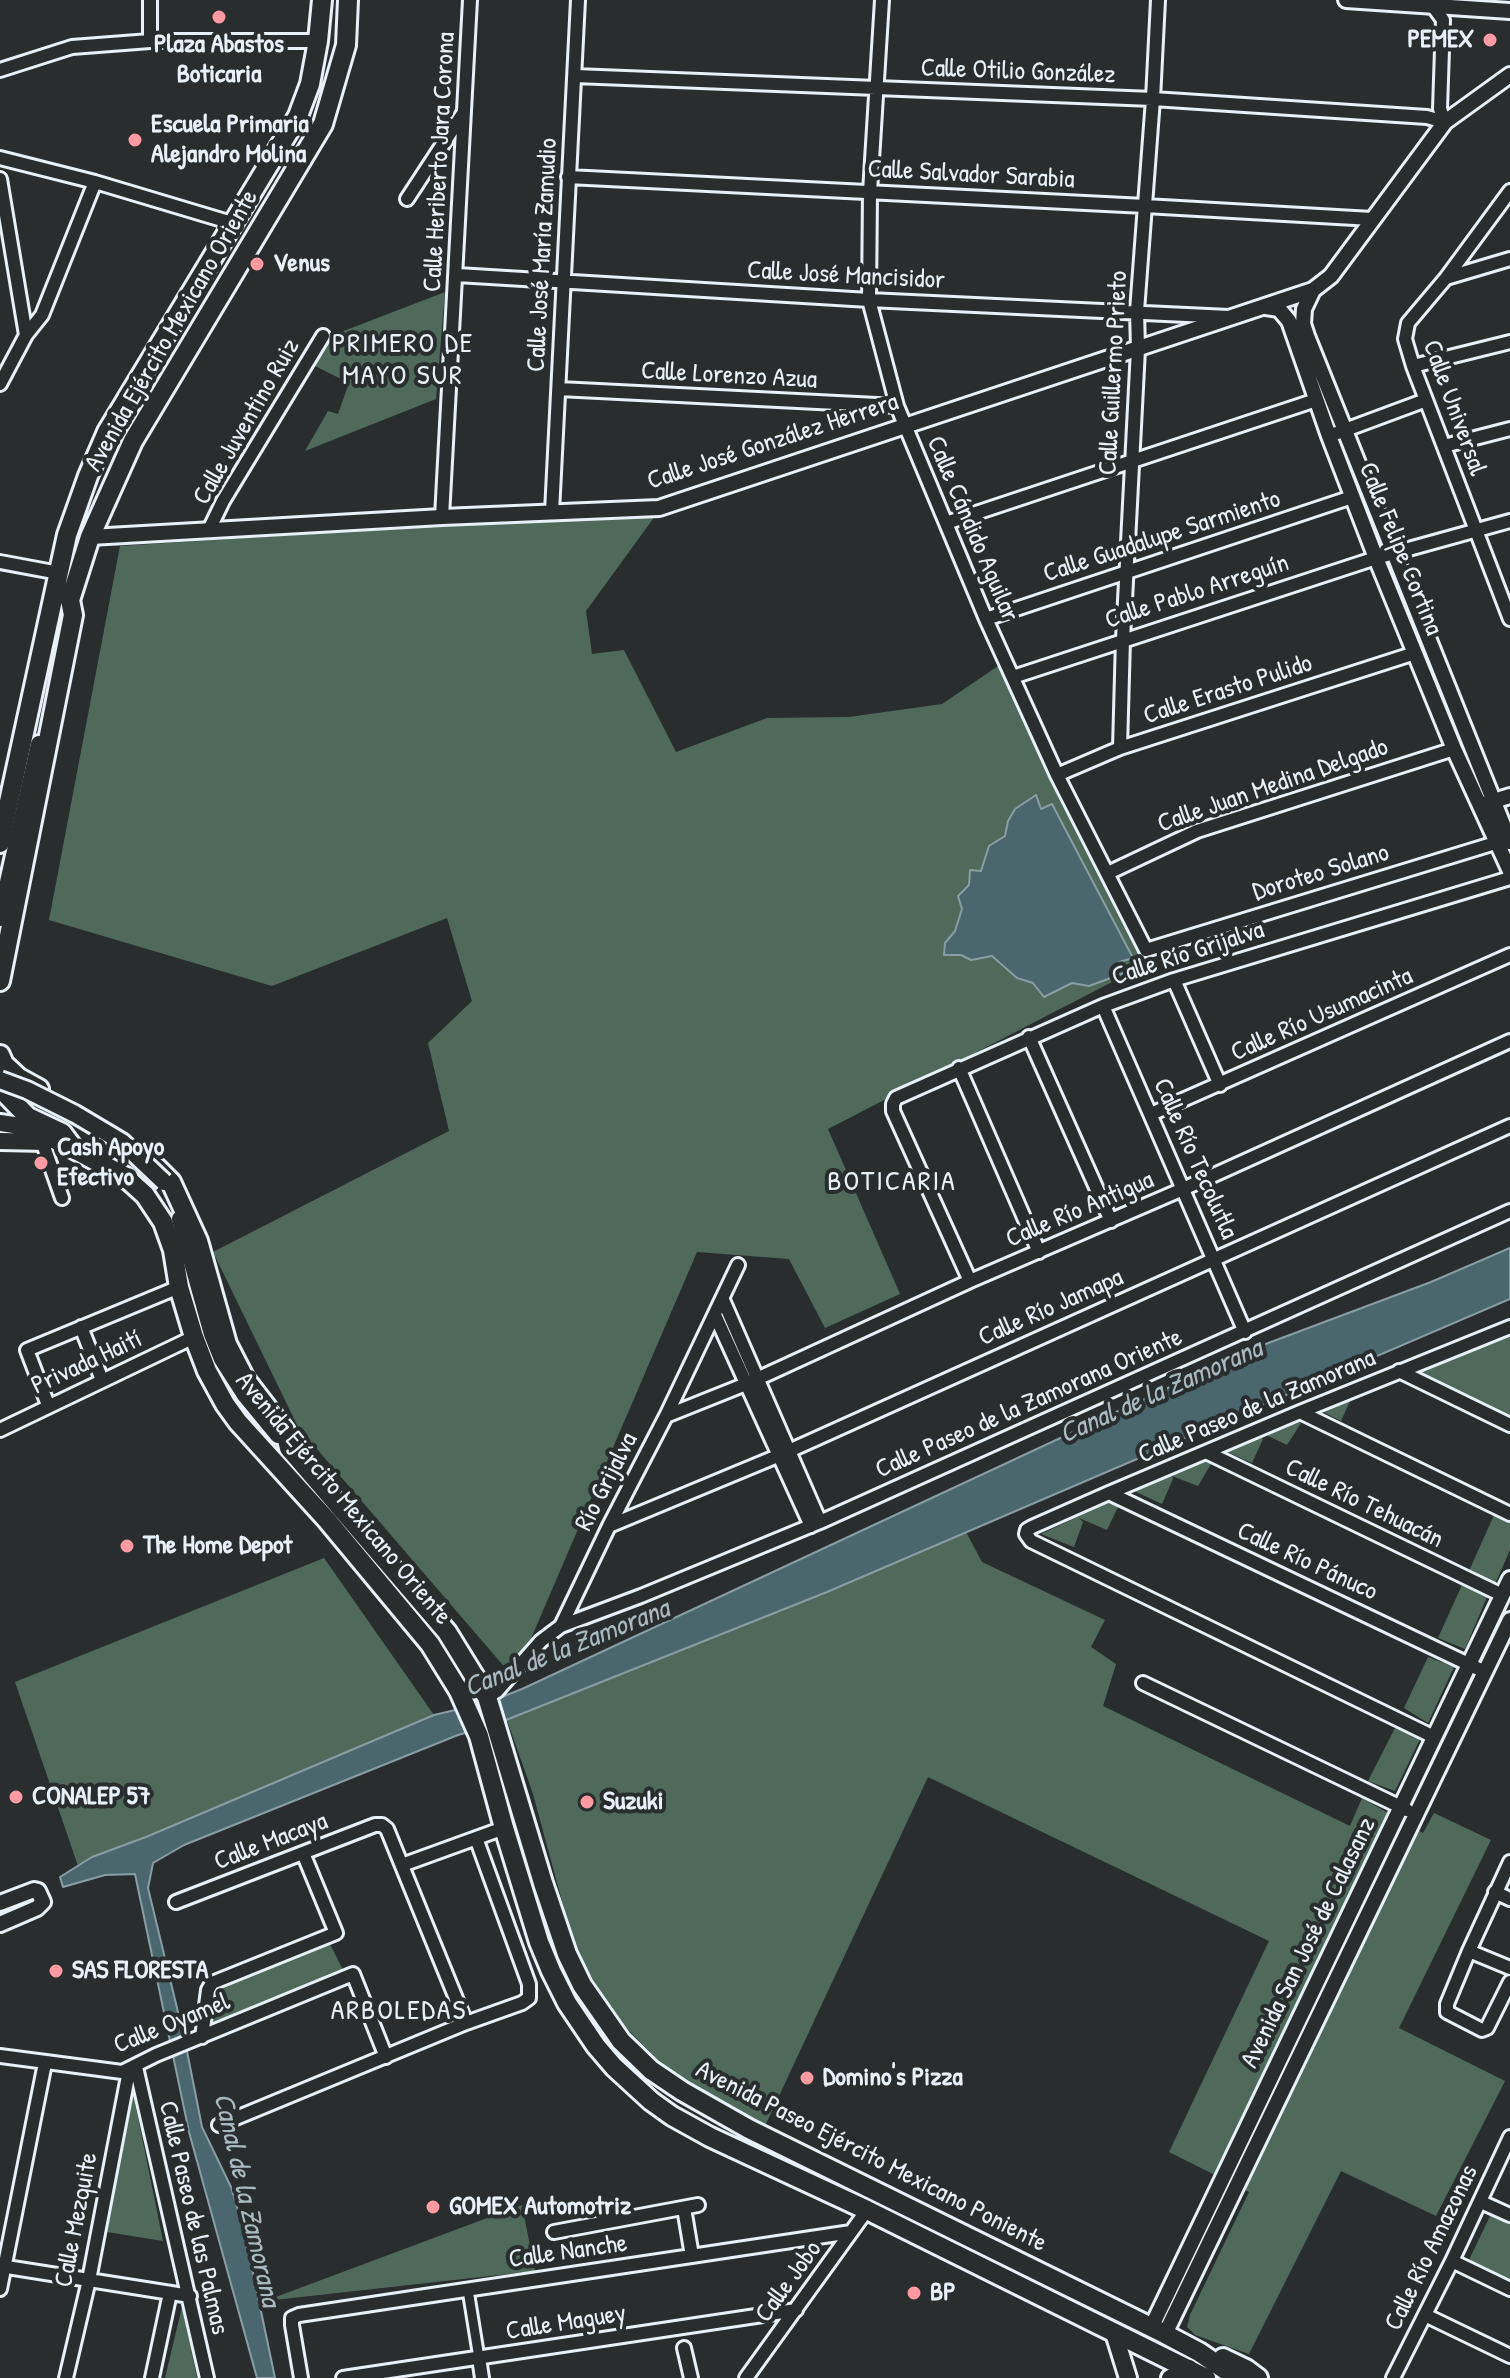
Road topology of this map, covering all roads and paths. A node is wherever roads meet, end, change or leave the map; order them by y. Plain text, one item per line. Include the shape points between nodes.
1 (150, 0) edge
2 (322, 0) edge
3 (348, 0) edge
4 (470, 0) edge
5 (578, 0) edge
6 (882, 0) edge
7 (1158, 0) edge
8 (1346, 0) edge
9 (1411, 2) edge
10 (1432, 5) junction
11 (1510, 11) edge
12 (150, 41) junction
13 (318, 41) junction
14 (1, 71) edge
15 (575, 76) junction
16 (1509, 79) edge
17 (877, 89) junction
18 (1153, 99) junction
19 (463, 113) junction
20 (1442, 115) junction
21 (0, 158) edge
22 (568, 177) junction
23 (0, 179) edge
24 (95, 182) junction
25 (1510, 191) edge
26 (870, 192) junction
27 (407, 199) dead end
28 (1145, 206) junction
29 (1372, 219) junction
30 (232, 223) junction
31 (1510, 259) edge
32 (457, 275) junction
33 (1446, 278) junction
34 (564, 282) junction
35 (1313, 290) junction
36 (869, 300) junction
37 (1262, 307) junction
38 (1137, 311) junction
39 (1232, 317) junction
40 (26, 335) junction
41 (323, 336) dead end
42 (1510, 342) edge
43 (1138, 349) junction
44 (1413, 366) junction
45 (0, 384) edge
46 (559, 389) junction
47 (1316, 400) junction
48 (1426, 400) junction
49 (897, 406) junction
50 (903, 425) junction
51 (1510, 429) edge
52 (1346, 430) junction
53 (1329, 436) junction
54 (1444, 446) junction
55 (1131, 460) junction
56 (1352, 497) junction
57 (552, 512) junction
58 (442, 517) junction
59 (1510, 521) edge
60 (946, 523) junction
61 (209, 530) junction
62 (1476, 530) junction
63 (90, 537) junction
64 (1395, 552) junction
65 (1376, 558) junction
66 (0, 562) edge
67 (59, 573) junction
68 (1127, 573) junction
69 (70, 600) junction
70 (1509, 616) edge
71 (986, 619) junction
72 (1123, 639) junction
73 (1415, 653) junction
74 (1013, 677) junction
75 (1120, 748) junction
76 (1454, 749) junction
77 (1057, 775) junction
78 (1510, 796) edge
79 (1486, 803) junction
80 (1498, 816) edge
81 (0, 843) edge
82 (1504, 843) edge
83 (1509, 871) edge
84 (1108, 873) junction
85 (0, 918) edge
86 (1146, 950) joint
87 (1510, 955) edge
88 (1174, 980) junction
89 (0, 981) edge
90 (1103, 1006) junction
91 (1029, 1037) junction
92 (1510, 1041) edge
93 (1, 1066) edge
94 (959, 1068) junction
95 (1220, 1085) junction
96 (0, 1088) edge
97 (1151, 1114) junction
98 (89, 1115) junction
99 (0, 1123) edge
100 (1510, 1126) edge
101 (0, 1141) edge
102 (42, 1141) junction
103 (75, 1150) junction
104 (1183, 1189) junction
105 (62, 1198) dead end
106 (1510, 1211) edge
107 (1111, 1221) junction
108 (1039, 1252) junction
109 (1214, 1259) junction
110 (738, 1265) dead end
111 (970, 1281) junction
112 (179, 1287) junction
113 (723, 1300) junction
114 (715, 1315) junction
115 (81, 1327) junction
116 (1510, 1327) edge
117 (1245, 1332) junction
118 (194, 1337) junction
119 (1399, 1371) junction
120 (102, 1380) junction
121 (752, 1381) junction
122 (48, 1405) junction
123 (1300, 1412) junction
124 (666, 1416) junction
125 (1510, 1425) edge
126 (0, 1430) edge
127 (289, 1448) junction
128 (1206, 1452) junction
129 (785, 1453) junction
130 (1109, 1493) junction
131 (1510, 1514) edge
132 (816, 1524) junction
133 (609, 1526) junction
134 (1510, 1579) edge
135 (1502, 1595) junction
136 (1510, 1620) edge
137 (561, 1626) junction
138 (1470, 1663) junction
139 (1485, 1672) junction
140 (1143, 1683) dead end
141 (488, 1698) junction
142 (479, 1736) joint
143 (1434, 1737) junction
144 (1400, 1807) junction
145 (1417, 1815) junction
146 (504, 1828) junction
147 (476, 1838) junction
148 (303, 1853) junction
149 (1510, 1862) edge
150 (402, 1865) junction
151 (1495, 1892) junction
152 (1510, 1899) edge
153 (176, 1902) dead end
154 (0, 1903) edge
155 (0, 1924) edge
156 (1332, 1951) junction
157 (1469, 1951) junction
158 (1348, 1958) junction
159 (1510, 1968) edge
160 (1510, 1982) edge
161 (466, 2023) junction
162 (202, 2037) junction
163 (0, 2056) edge
164 (386, 2057) junction
165 (45, 2063) junction
166 (132, 2069) junction
167 (219, 2125) dead end
168 (1509, 2142) edge
169 (1481, 2202) junction
170 (698, 2205) dead end
171 (684, 2208) junction
172 (867, 2210) junction
173 (1510, 2215) edge
174 (554, 2232) dead end
175 (851, 2232) junction
176 (692, 2256) junction
177 (1452, 2261) junction
178 (2, 2266) edge
179 (89, 2280) junction
180 (0, 2289) edge
181 (1510, 2289) edge
182 (468, 2290) junction
183 (170, 2293) junction
184 (190, 2296) junction
185 (796, 2310) junction
186 (1425, 2315) junction
187 (1158, 2331) junction
188 (1114, 2333) junction
189 (684, 2348) dead end
190 (1510, 2356) edge
191 (479, 2358) junction
192 (1200, 2370) edge
193 (1398, 2376) edge
194 (66, 2378) edge
195 (152, 2378) edge
196 (207, 2378) edge
197 (301, 2378) edge
198 (343, 2378) edge
199 (482, 2378) edge
200 (691, 2378) edge
201 (746, 2378) edge
202 (1129, 2378) edge
203 (1170, 2378) edge
204 (1237, 2378) edge
205 (1258, 2378) edge

1 - 12 street
2 - 13 main road, Avenida Ejército Mexicano Oriente
3 - 63 main road, Avenida Ejército Mexicano Oriente via 346,45 323,124 133,441
4 - 19 street, Calle Heriberto Jara Corona
5 - 15 street, Calle José María Zamudio
6 - 17 street, Calle Cándido Aguilar
7 - 18 street, Calle Guillermo Prieto
8 - 9 street
9 - 10 street
10 - 11 street
10 - 20 street via 1444,31
12 - 13 street
12 - 14 street via 72,47
13 - 30 main road, Avenida Ejército Mexicano Oriente via 298,116
15 - 17 street, Calle Otilio González
15 - 22 street, Calle José María Zamudio
16 - 20 street
17 - 18 street, Calle Otilio González
17 - 26 street, Calle Cándido Aguilar
18 - 20 street, Calle Otilio González
18 - 28 street, Calle Guillermo Prieto
19 - 27 street
19 - 32 street, Calle Heriberto Jara Corona
20 - 29 street
21 - 24 street
22 - 26 street, Calle Salvador Sarabia
22 - 34 street, Calle José María Zamudio
23 - 40 street
24 - 30 street
24 - 40 street via 42,315
25 - 33 street, Calle Universal
26 - 28 street, Calle Salvador Sarabia
26 - 36 street, Calle Cándido Aguilar
28 - 29 street, Calle Salvador Sarabia
28 - 38 street, Calle Guillermo Prieto
29 - 35 street via 1331,276
30 - 67 main road, Avenida Ejército Mexicano Oriente via 107,432 67,535
31 - 33 street
32 - 34 street, Calle José Mancisidor
32 - 58 street, Calle Heriberto Jara Corona
33 - 44 street, Calle Universal via 1408,323 1405,339
34 - 36 street, Calle José Mancisidor
34 - 46 street, Calle José María Zamudio
35 - 37 street
35 - 52 street, Calle Felipe Cortina via 1303,324
36 - 38 street, Calle José Mancisidor
36 - 49 street, Calle Cándido Aguilar
37 - 39 street, Calle José González Herrera
37 - 47 street, Calle Felipe Cortina via 1275,307 1289,321
38 - 39 street, Calle José Mancisidor
38 - 43 street, Calle Guillermo Prieto
39 - 43 street, Calle José González Herrera
40 - 45 street
41 - 61 street, Calle Juventino Ruiz
42 - 44 street
43 - 50 street, Calle José González Herrera
43 - 55 street, Calle Guillermo Prieto
44 - 48 street, Calle Universal
46 - 49 street, Calle Lorenzo Azua
46 - 57 street, Calle José María Zamudio
47 - 53 street, Calle Felipe Cortina
47 - 55 street
48 - 52 street
48 - 54 street, Calle Universal
49 - 50 street, Calle Cándido Aguilar
50 - 57 street, Calle José González Herrera via 659,508
50 - 60 street, Calle Cándido Aguilar
51 - 54 street
52 - 53 street
52 - 64 street, Calle Felipe Cortina
53 - 56 street, Calle Felipe Cortina
54 - 62 street, Calle Universal
55 - 60 street
55 - 68 street, Calle Guillermo Prieto
56 - 65 street, Calle Felipe Cortina
56 - 68 street, Calle Guadalupe Sarmiento
57 - 58 street, Calle José González Herrera
58 - 61 street, Calle José González Herrera
59 - 62 street, Calle Pablo Arreguín
60 - 71 street, Calle Cándido Aguilar
61 - 63 street, Calle José González Herrera
62 - 64 street, Calle Pablo Arreguín
62 - 70 street, Calle Universal
63 - 69 main road, Avenida Ejército Mexicano Oriente
64 - 65 street, Calle Pablo Arreguín
64 - 79 street, Calle Felipe Cortina
65 - 72 street, Calle Pablo Arreguín
65 - 73 street, Calle Felipe Cortina
66 - 67 street
67 - 81 main road, Avenida Ejército Mexicano Oriente
68 - 71 street, Calle Guadalupe Sarmiento
68 - 72 street, Calle Guillermo Prieto
69 - 85 main road, Avenida Ejército Mexicano Oriente
69 - 89 main road, Avenida Ejército Mexicano Oriente via 73,615
71 - 74 street, Calle Cándido Aguilar
72 - 74 street, Calle Pablo Arreguín
72 - 75 street, Calle Guillermo Prieto
73 - 75 street, Calle Erasto Pulido
73 - 76 street, Calle Felipe Cortina
74 - 77 street, Calle Cándido Aguilar
75 - 77 street, Calle Erasto Pulido
76 - 79 street, Calle Felipe Cortina
76 - 84 street, Calle Juan Medina Delgado via 1197,831
77 - 84 street, Calle Cándido Aguilar
78 - 79 street
79 - 80 street, Calle Felipe Cortina
80 - 82 street, Calle Felipe Cortina
82 - 83 street, Calle Felipe Cortina
82 - 86 street, Doroteo Solano
83 - 88 street, Calle Río Grijalva
84 - 86 street, Calle Cándido Aguilar
87 - 95 street, Calle Río Usumacinta
88 - 90 street, Calle Río Grijalva
88 - 95 street
90 - 91 street, Calle Río Grijalva
90 - 97 street, Calle Río Tecolutla
91 - 94 street, Calle Río Grijalva
91 - 107 street
92 - 104 street, Calle Río Antigua
93 - 98 main road, Avenida Paseo Ejército Mexicano Poniente
93 - 127 main road, bridge via 27,1090 122,1142 164,1182 184,1227 222,1359
94 - 108 street
94 - 111 street, Calle Río Grijalva via 896,1098 893,1111
95 - 97 street, Calle Río Usumacinta
96 - 103 main road, Avenida Ejército Mexicano Oriente via 28,1117 62,1133
97 - 104 street, Calle Río Tecolutla
98 - 103 main road
98 - 127 main road, Avenida Paseo Ejército Mexicano Poniente via 115,1131 171,1182 198,1241 227,1344 245,1379 285,1431
99 - 103 main road
100 - 109 street, Calle Río Jamapa
101 - 102 main road
102 - 103 main road
102 - 105 street
103 - 112 main road, Avenida Ejército Mexicano Oriente via 124,1176 145,1195 163,1222
104 - 107 street, Calle Río Antigua
104 - 109 street, Calle Río Tecolutla
106 - 117 street, Calle Paseo de la Zamorana Oriente
107 - 108 street, Calle Río Antigua
108 - 111 street, Calle Río Antigua
109 - 117 street, Calle Río Tecolutla
109 - 129 street, Calle Río Jamapa
110 - 113 street, Río Grijalva
111 - 121 street, Calle Río Antigua
112 - 115 street
112 - 118 main road, Avenida Ejército Mexicano Oriente
113 - 114 street, Río Grijalva
113 - 121 street
114 - 121 street
114 - 124 street, Río Grijalva
115 - 120 street
115 - 122 street via 27,1350
116 - 119 street, Calle Paseo de la Zamorana
117 - 132 street, Calle Paseo de la Zamorana Oriente
118 - 120 street, Privada Haití
118 - 142 main road, Avenida Ejército Mexicano Oriente via 207,1371 238,1422 430,1644
119 - 123 street, Calle Paseo de la Zamorana
119 - 125 street
120 - 122 street, Privada Haití
121 - 124 street, Calle Río Antigua
121 - 129 street
122 - 126 street, Privada Haití
123 - 128 street, Calle Paseo de la Zamorana
123 - 131 street
124 - 133 street, Río Grijalva
127 - 141 main road, Avenida Paseo Ejército Mexicano Poniente via 447,1632
128 - 130 street, Calle Paseo de la Zamorana
128 - 135 street, Calle Río Tehuacán
129 - 132 street
129 - 133 street, Calle Río Jamapa
130 - 138 street, Calle Río Pánuco
130 - 143 street, Calle Paseo de la Zamorana via 1026,1534 1031,1541
132 - 137 street, Calle Paseo de la Zamorana Oriente
133 - 137 street, Río Grijalva
134 - 135 street, Avenida San José de Calasanz
135 - 138 street, Avenida San José de Calasanz
136 - 139 street, Avenida San José de Calasanz
137 - 141 street, Río Grijalva
138 - 139 street, Calle Río Pánuco
138 - 143 street, Avenida San José de Calasanz
139 - 145 street, Avenida San José de Calasanz
140 - 144 street
141 - 187 main road, Avenida Paseo Ejército Mexicano Poniente via 567,1954 582,1985 636,2058 749,2129
142 - 146 main road, Avenida Paseo Ejército Mexicano Poniente
143 - 144 street, Avenida San José de Calasanz
144 - 145 street
144 - 156 street, Avenida San José de Calasanz
145 - 158 street, Avenida San José de Calasanz
146 - 147 street
146 - 172 main road, Avenida Paseo Ejército Mexicano Poniente via 551,1971 567,2003 614,2067 672,2116
147 - 150 street
147 - 161 street via 529,1984 529,1998
148 - 150 street, Calle Macaya via 382,1825
148 - 153 street, Calle Macaya
148 - 162 street via 336,1933 212,1983
149 - 151 street
150 - 161 street
151 - 152 street
151 - 157 street
154 - 155 street via 34,1890 43,1902
156 - 158 street
156 - 187 street, Avenida San José de Calasanz
157 - 159 street
157 - 160 street via 1447,2012 1487,2028
158 - 187 street, Avenida San José de Calasanz
161 - 164 street
162 - 164 street, Calle Oyamel via 353,1974
162 - 166 street, Calle Oyamel
163 - 165 street, Calle Oyamel
164 - 167 street
165 - 166 street, Calle Oyamel via 114,2073
165 - 178 street
166 - 179 street, Calle Mezquite
166 - 184 street, Calle Paseo de las Palmas
168 - 169 street, Calle Río Amazonas
169 - 173 street
169 - 177 street, Calle Río Amazonas
170 - 171 street
171 - 174 street
171 - 176 street
172 - 175 street, Calle Jobo
172 - 188 main road, Avenida Paseo Ejército Mexicano Poniente
175 - 176 street, Calle Nanche
175 - 185 street, Calle Jobo
176 - 182 street, Calle Nanche
177 - 181 street
177 - 186 street, Calle Río Amazonas
178 - 179 street
178 - 180 street
179 - 183 street
179 - 194 street, Calle Mezquite
182 - 191 street
182 - 197 street, Calle Nanche via 292,2318
183 - 184 street
183 - 195 street
184 - 196 street, Calle Paseo de las Palmas
185 - 191 street, Calle Maguey
185 - 201 street, Calle Jobo
186 - 190 street
186 - 193 street, Calle Río Amazonas
187 - 192 main road, Avenida Paseo Ejército Mexicano Poniente
188 - 192 main road, Avenida Paseo Ejército Mexicano Poniente
188 - 202 main road
189 - 200 street
191 - 198 street, Calle Maguey
191 - 199 street
192 - 203 main road
192 - 204 main road, Avenida Paseo Ejército Mexicano Poniente
192 - 205 main road via 1223,2358

